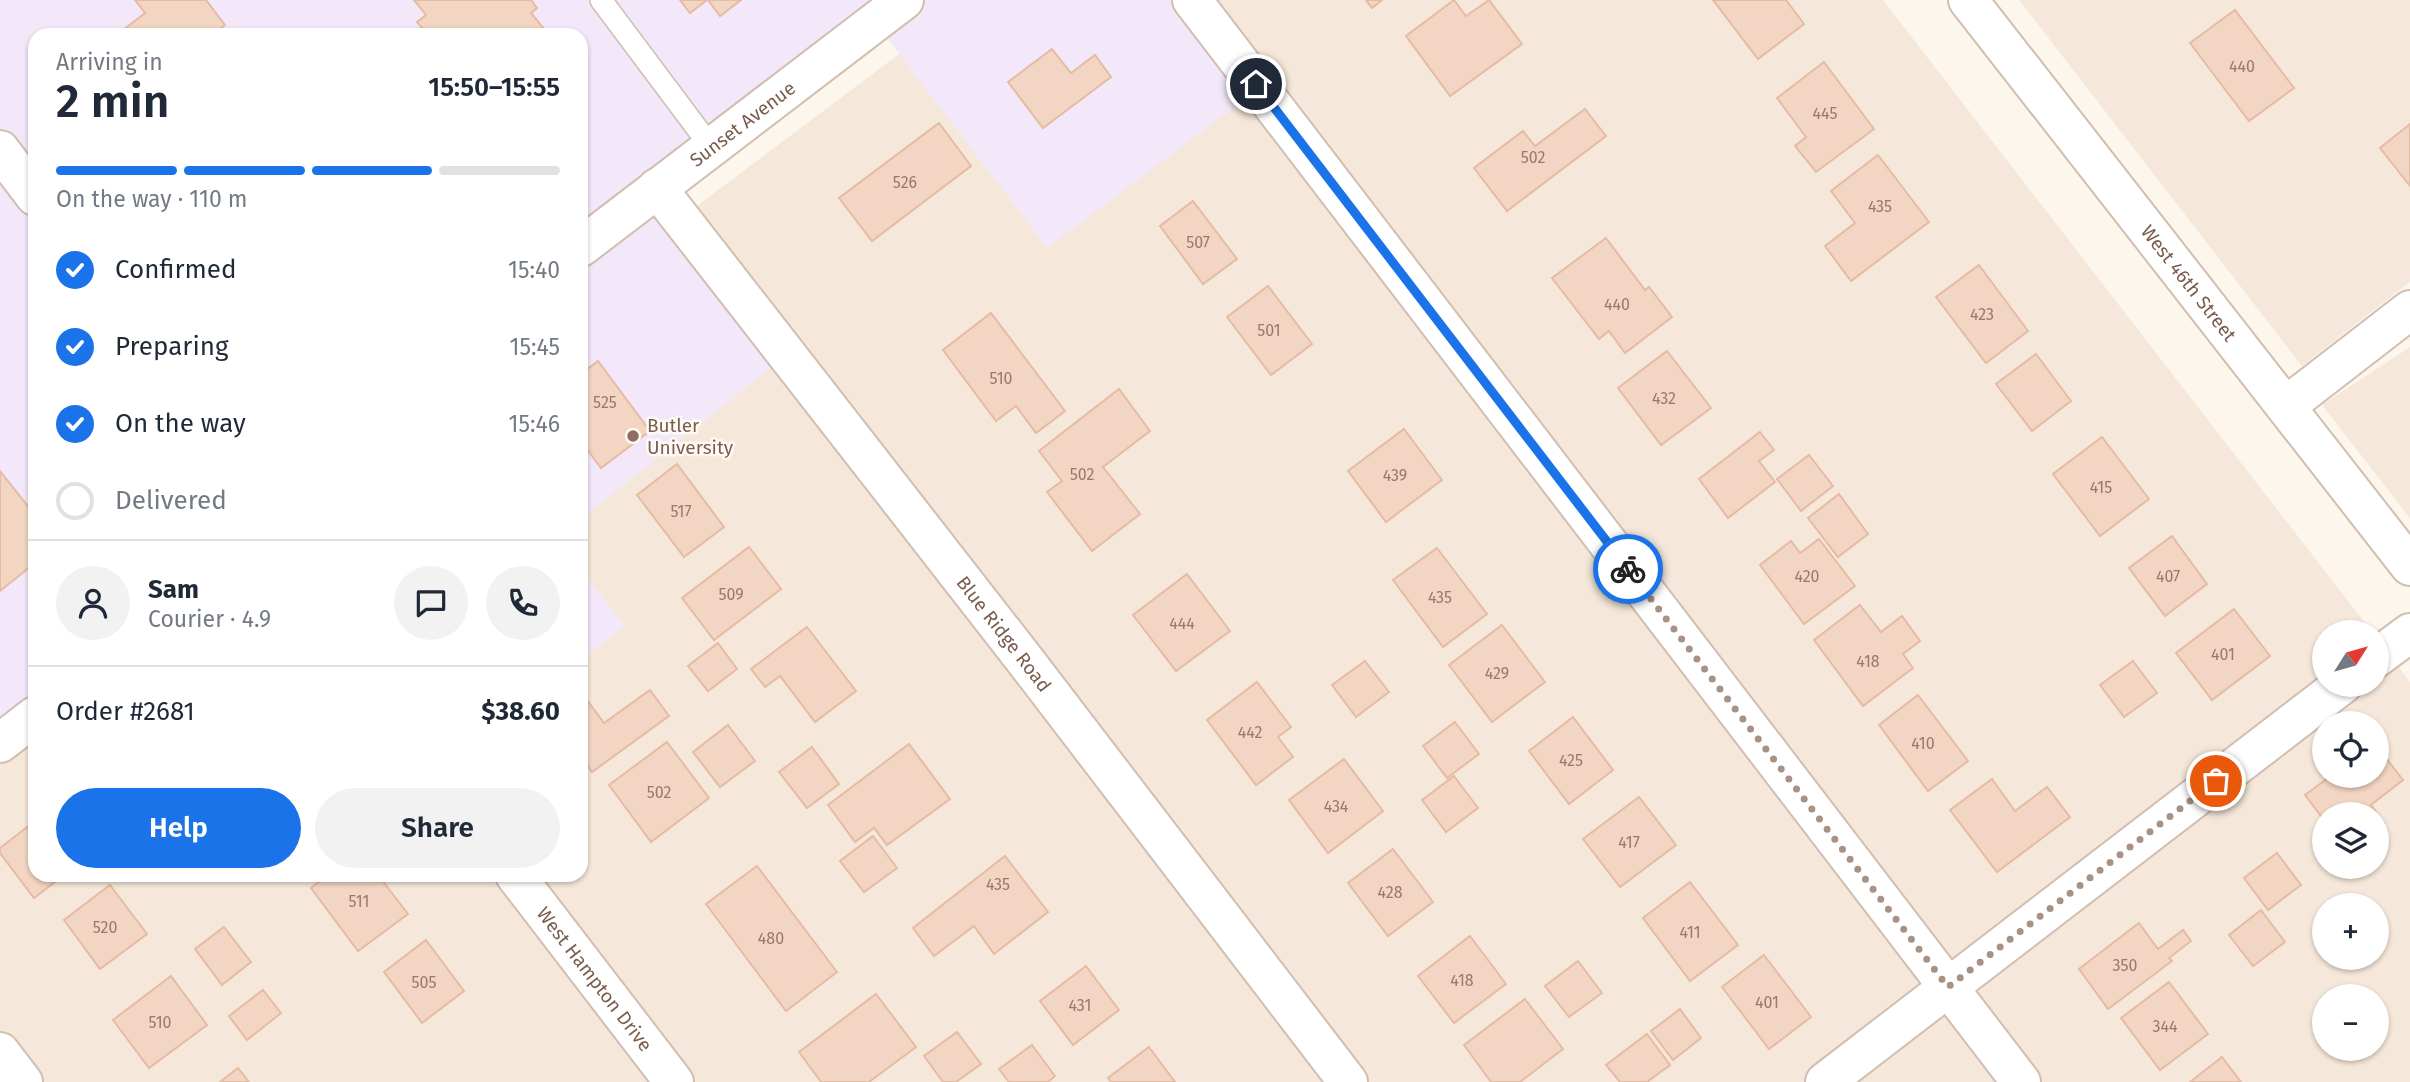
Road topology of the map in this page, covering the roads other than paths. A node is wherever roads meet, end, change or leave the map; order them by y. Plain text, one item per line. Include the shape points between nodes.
1 (601, 0) edge
2 (904, 0) edge
3 (1192, 0) edge
4 (1968, 0) edge
5 (711, 147) junction
6 (0, 150) edge
7 (28, 187) edge
8 (657, 188) junction
9 (588, 242) edge
10 (2410, 310) edge
11 (2286, 406) junction
12 (2410, 566) edge
13 (2410, 633) edge
14 (2389, 648) edge
15 (2326, 697) edge
16 (28, 721) edge
17 (0, 743) edge
18 (520, 882) edge
19 (1948, 987) junction
20 (0, 1052) edge
21 (23, 1082) edge
22 (674, 1082) edge
23 (1348, 1082) edge
24 (1825, 1082) edge
25 (2021, 1082) edge

1 - 5 lane
2 - 5 street, Sunset Avenue
3 - 19 street
4 - 11 street, West 46th Street
5 - 8 street, Sunset Avenue
6 - 7 street
8 - 9 street, Sunset Avenue
8 - 23 street, Blue Ridge Road
10 - 11 street
11 - 12 street, West 46th Street
13 - 14 street
15 - 19 street
16 - 17 street
18 - 22 street, West Hampton Drive
19 - 24 street
19 - 25 street
20 - 21 street

